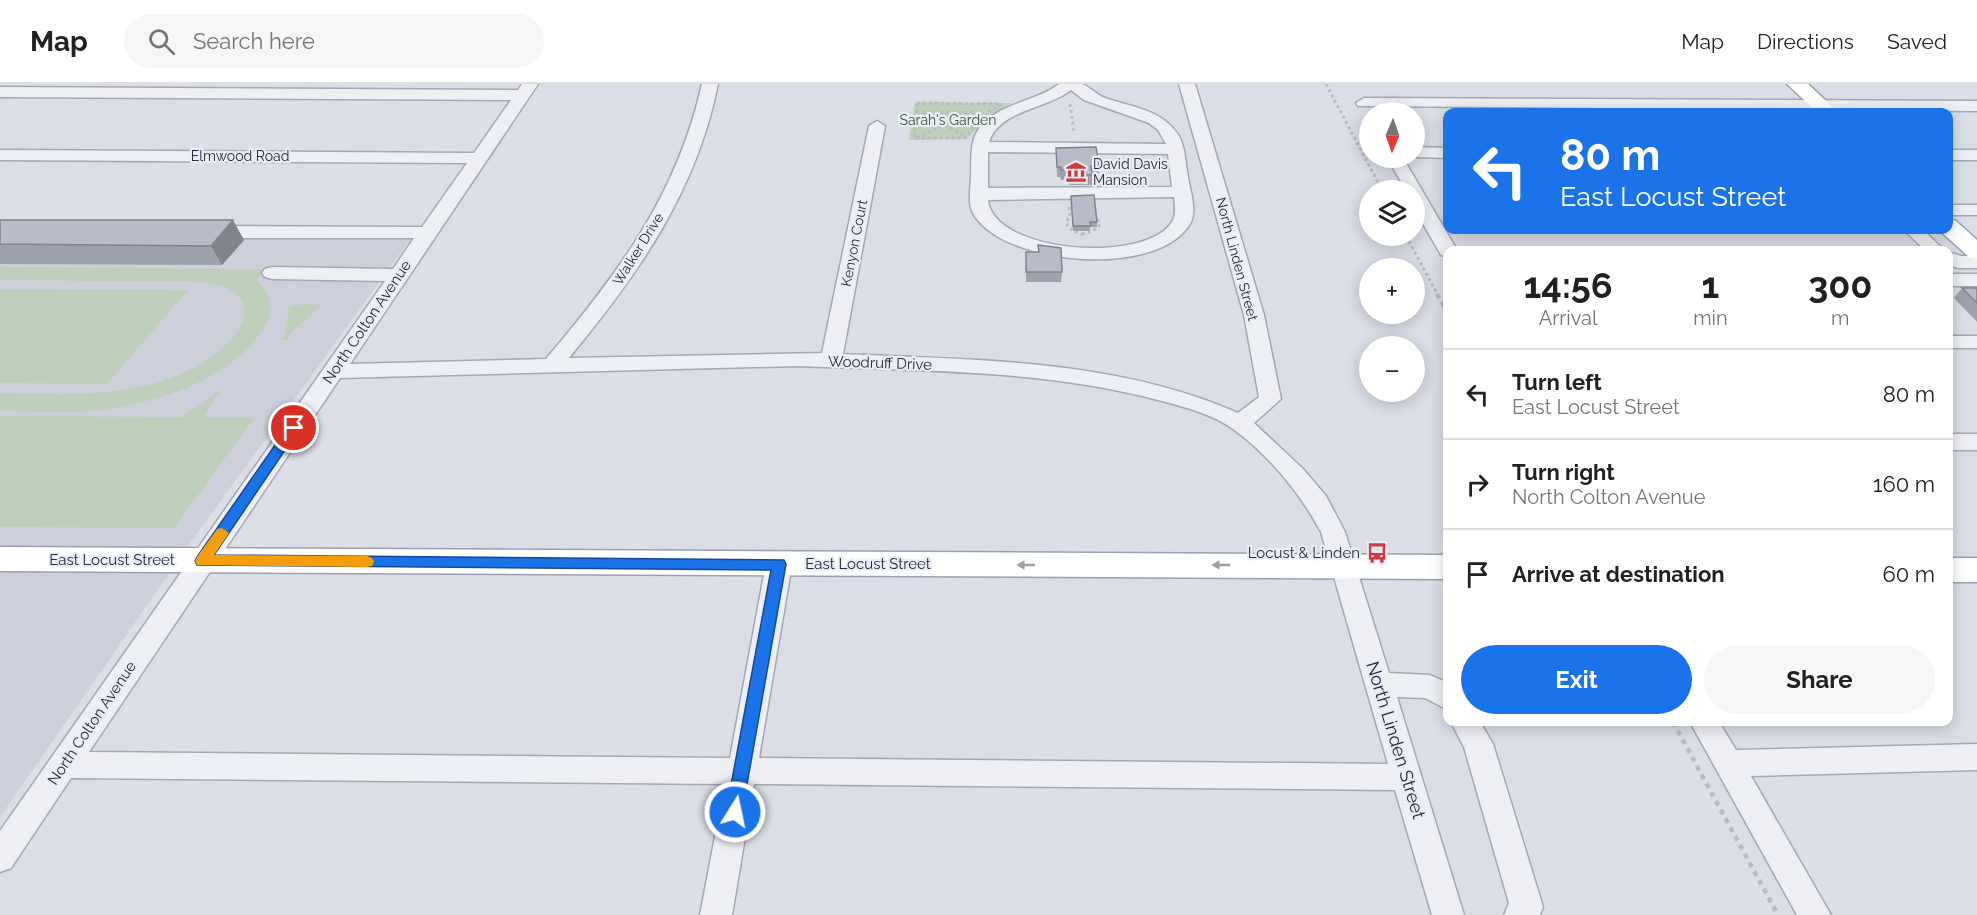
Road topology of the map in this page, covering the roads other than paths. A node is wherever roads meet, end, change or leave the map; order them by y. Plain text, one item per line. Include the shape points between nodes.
1 (710, 84) edge
2 (1187, 84) edge
3 (1797, 84) edge
4 (1070, 88) edge
5 (526, 90) edge
6 (0, 92) edge
7 (1425, 104) edge
8 (1977, 106) edge
9 (1747, 108) edge
10 (1823, 108) edge
11 (1875, 108) edge
12 (877, 126) dead end
13 (980, 147) junction
14 (1174, 149) junction
15 (1425, 152) edge
16 (1443, 153) edge
17 (0, 155) edge
18 (1953, 155) edge
19 (1977, 156) edge
20 (479, 158) junction
21 (1182, 192) junction
22 (979, 193) junction
23 (1425, 199) edge
24 (1443, 205) edge
25 (1425, 210) edge
26 (1953, 210) edge
27 (1977, 210) edge
28 (1953, 230) edge
29 (190, 232) edge
30 (428, 233) junction
31 (1917, 234) edge
32 (1445, 246) edge
33 (1931, 246) edge
34 (1977, 252) edge
35 (1953, 260) edge
36 (1977, 262) edge
37 (272, 273) dead end
38 (399, 275) junction
39 (1953, 279) edge
40 (1977, 280) edge
41 (1953, 342) edge
42 (1977, 342) edge
43 (831, 360) junction
44 (551, 366) junction
45 (333, 371) junction
46 (1240, 423) junction
47 (1953, 442) edge
48 (1977, 442) edge
49 (0, 559) edge
50 (202, 561) junction
51 (779, 564) junction
52 (1344, 566) junction
53 (1443, 567) edge
54 (1953, 570) edge
55 (1977, 570) edge
56 (1379, 684) junction
57 (1443, 695) edge
58 (1467, 726) edge
59 (1706, 726) edge
60 (1977, 757) edge
61 (1728, 763) junction
62 (63, 765) junction
63 (742, 771) junction
64 (1407, 777) junction
65 (0, 857) edge
66 (716, 915) edge
67 (1448, 915) edge
68 (1520, 915) edge
69 (1815, 915) edge

1 - 44 street, Walker Drive via 699,131 652,232 580,333
2 - 46 street, North Linden Street via 1254,315 1270,399
3 - 10 main road
4 - 13 street via 1010,112 989,127
4 - 14 street via 1145,115 1171,136
5 - 6 street
5 - 20 street, North Colton Avenue
7 - 9 street
8 - 11 street
12 - 43 street, Kenyon Court
13 - 14 street
13 - 22 street
14 - 21 street
15 - 16 street
17 - 20 street, Elmwood Road
18 - 19 street
20 - 30 street, North Colton Avenue
21 - 22 street
21 - 22 street via 1182,222 1168,238 1120,253 1084,254 1014,240 996,230 982,214
23 - 24 street
25 - 32 street
26 - 27 street
28 - 34 main road
29 - 30 street
30 - 38 street, North Colton Avenue
31 - 33 street
35 - 36 street
37 - 38 street
38 - 45 street, North Colton Avenue
39 - 40 street
41 - 42 street
43 - 44 street, Woodruff Drive
43 - 46 street, Woodruff Drive via 979,367 1118,382 1193,402
44 - 45 street, Woodruff Drive
45 - 50 street, North Colton Avenue
46 - 52 street, Woodruff Drive via 1274,453 1317,502 1333,532
47 - 48 street
49 - 50 main road, East Locust Street
50 - 51 main road, East Locust Street
50 - 62 street, North Colton Avenue
52 -> 51 main road, East Locust Street
51 - 63 street
52 - 53 main road, East Locust Street
52 - 56 street, North Linden Street
54 - 55 main road
56 - 57 street via 1430,687
56 - 64 street, North Linden Street
58 - 68 street via 1478,744 1527,907
59 - 61 street
60 - 61 street
61 - 69 street
62 - 63 street
62 - 65 street, North Colton Avenue
63 - 64 street
63 - 66 street
64 - 67 street, North Linden Street

